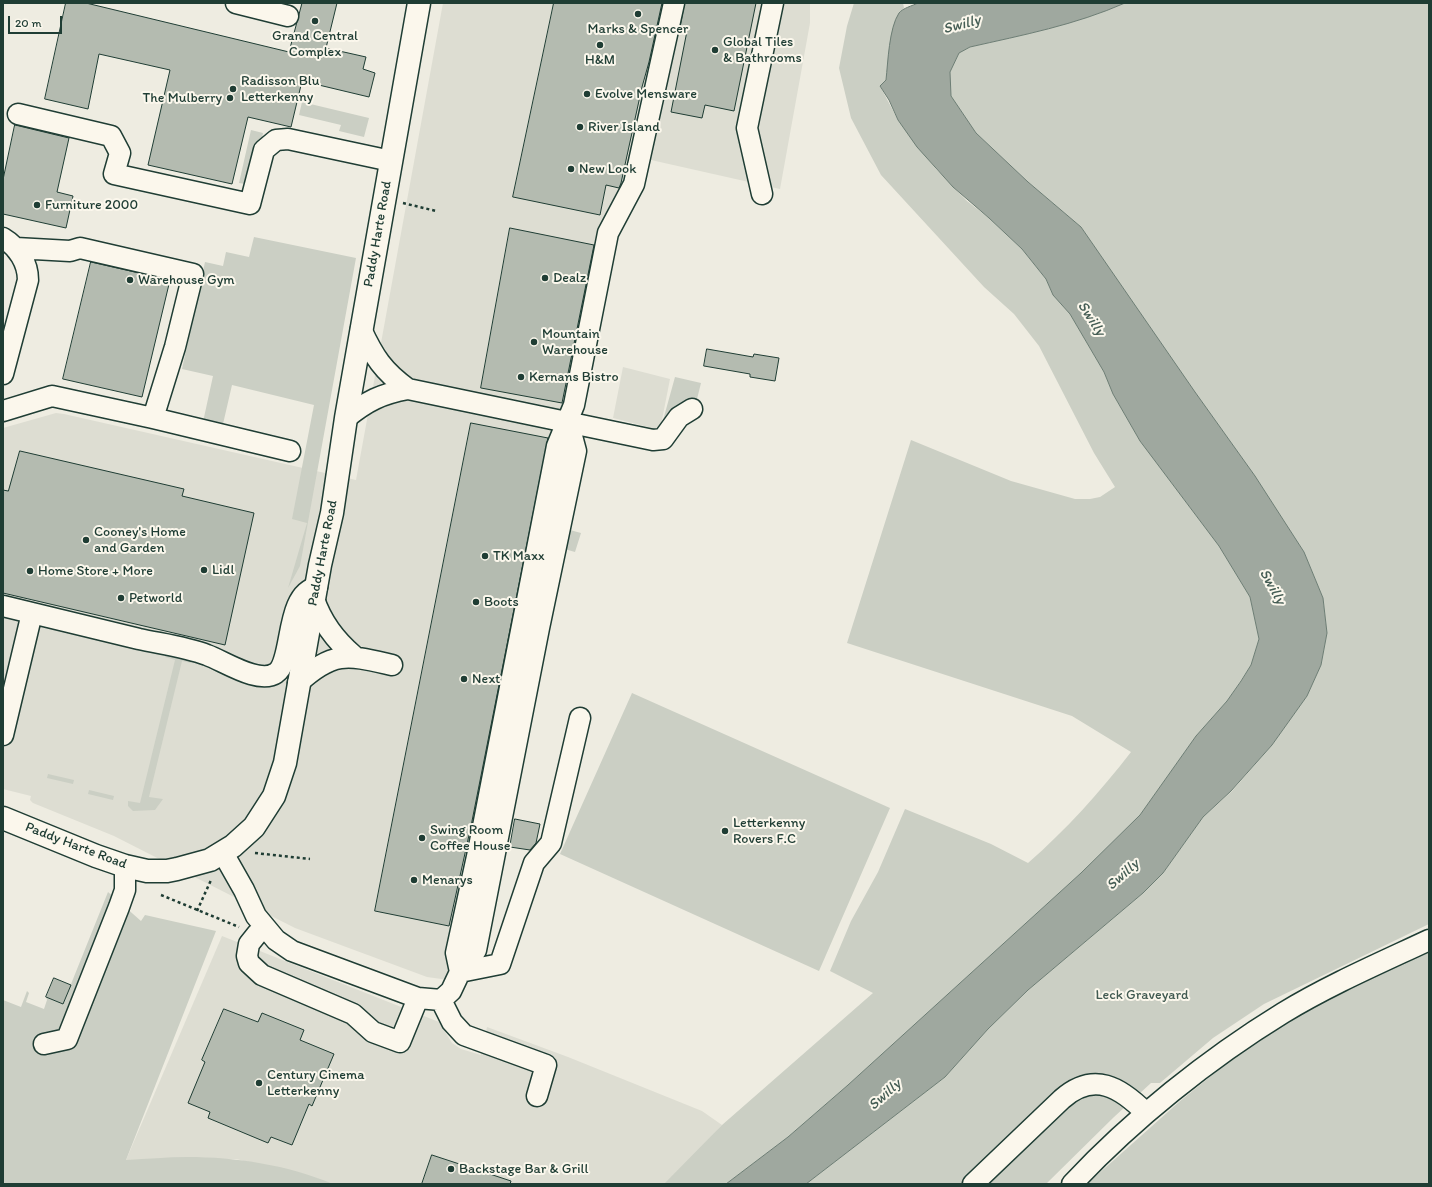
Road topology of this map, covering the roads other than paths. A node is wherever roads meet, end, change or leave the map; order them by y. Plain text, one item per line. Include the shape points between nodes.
1 (236, 3) edge
2 (419, 3) edge
3 (674, 3) edge
4 (773, 3) edge
5 (288, 16) dead end
6 (18, 114) dead end
7 (391, 161) junction
8 (762, 194) dead end
9 (9, 243) edge
10 (9, 328) edge
11 (361, 329) junction
12 (3, 374) edge
13 (408, 388) junction
14 (692, 409) dead end
15 (3, 411) edge
16 (153, 418) junction
17 (346, 418) junction
18 (568, 421) junction
19 (290, 451) dead end
20 (315, 593) junction
21 (3, 606) edge
22 (32, 613) junction
23 (354, 656) junction
24 (392, 665) dead end
25 (298, 683) junction
26 (580, 718) dead end
27 (3, 735) edge
28 (3, 818) edge
29 (223, 853) junction
30 (125, 866) junction
31 (265, 928) junction
32 (1429, 940) edge
33 (460, 972) junction
34 (418, 998) junction
35 (441, 1000) junction
36 (44, 1044) dead end
37 (537, 1096) dead end
38 (1146, 1113) junction
39 (974, 1184) edge
40 (1072, 1184) edge

1 - 5 street
2 - 7 main road, Paddy Harte Road
3 - 18 street via 634,184 608,233 574,405
4 - 8 street via 747,128
6 - 7 street via 111,136 120,154 114,174 250,204 264,150 276,140 288,139
7 - 11 main road, Paddy Harte Road
9 - 10 street via 25,263 28,280
9 - 16 street via 70,251 80,248 193,274 176,347
10 - 12 street
11 - 13 street via 382,367
11 - 17 main road, Paddy Harte Road
13 - 17 street via 378,396
13 - 18 street
14 - 18 street via 679,417 663,439 646,438
15 - 16 street via 52,396
16 - 19 street
17 - 20 main road, Paddy Harte Road via 332,513
18 - 33 street via 557,446 456,953
20 - 22 street via 306,593 295,612 283,665 280,670 269,676 246,673 206,655
20 - 23 street via 318,611 334,637
20 - 25 main road, Paddy Harte Road
21 - 22 street
22 - 27 street
23 - 24 street
23 - 25 street via 328,661 315,668
25 - 29 main road, Paddy Harte Road via 286,763 274,796 254,827
26 - 33 street via 551,843 534,863 500,964
28 - 30 main road, Paddy Harte Road
29 - 30 main road, Paddy Harte Road via 210,860 177,869 147,871
29 - 31 street
30 - 36 street via 125,890 67,1039
31 - 34 street via 276,940 292,951
31 - 34 street via 250,944 247,956 249,962 262,975 353,1014 373,1032 400,1042
32 - 38 street via 1284,1013 1218,1057
33 - 35 street via 451,991
34 - 35 street
35 - 37 street via 452,1022 464,1035 546,1065
38 - 39 street via 1126,1096 1107,1086 1090,1084 1077,1087
38 - 40 street

